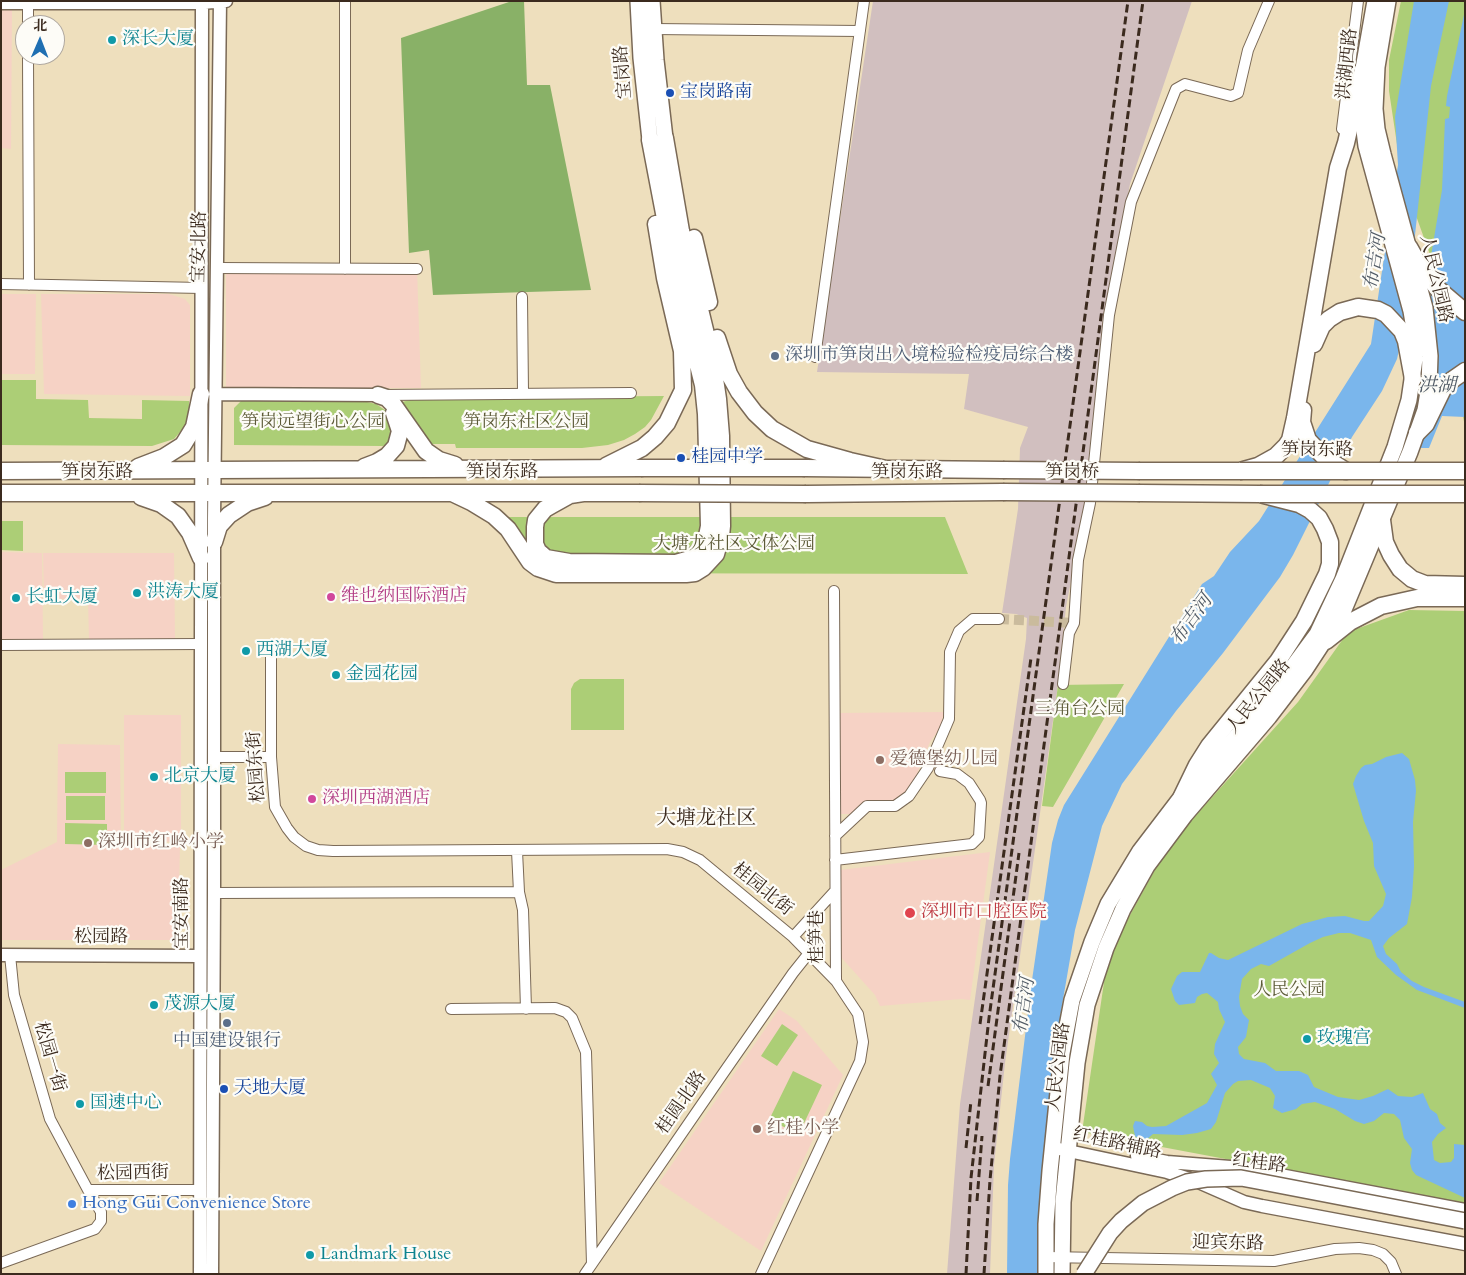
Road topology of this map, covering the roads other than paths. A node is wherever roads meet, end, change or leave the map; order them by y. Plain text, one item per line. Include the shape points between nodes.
1 (345, 1) edge
2 (638, 1) edge
3 (652, 1) edge
4 (864, 1) edge
5 (1269, 1) edge
6 (1358, 1) edge
7 (1375, 1) edge
8 (1388, 1) edge
9 (28, 2) edge
10 (202, 2) edge
11 (222, 2) edge
12 (1, 4) edge
13 (28, 15) edge
14 (653, 29) junction
15 (860, 31) junction
16 (28, 65) edge
17 (1363, 69) junction
18 (1370, 130) junction
19 (658, 139) junction
20 (1338, 168) junction
21 (1409, 247) junction
22 (218, 268) junction
23 (345, 269) junction
24 (416, 270) dead end
25 (1, 284) edge
26 (29, 285) junction
27 (202, 288) junction
28 (522, 297) dead end
29 (1465, 312) edge
30 (815, 357) dead end
31 (1465, 371) edge
32 (1306, 373) junction
33 (1413, 379) junction
34 (523, 393) junction
35 (631, 393) dead end
36 (208, 394) junction
37 (378, 395) junction
38 (1417, 434) junction
39 (601, 468) junction
40 (357, 469) junction
41 (470, 469) junction
42 (886, 469) junction
43 (126, 470) junction
44 (208, 470) junction
45 (1003, 470) joint
46 (1346, 470) junction
47 (1, 471) edge
48 (1140, 471) joint
49 (1240, 471) junction
50 (1465, 471) edge
51 (1003, 492) joint
52 (1, 493) edge
53 (125, 493) junction
54 (208, 493) junction
55 (275, 493) junction
56 (452, 493) junction
57 (583, 493) junction
58 (1260, 494) junction
59 (1465, 494) edge
60 (1382, 520) junction
61 (214, 542) junction
62 (201, 558) junction
63 (1465, 585) edge
64 (834, 591) dead end
65 (1465, 598) edge
66 (999, 619) tunnel mouth
67 (1326, 641) junction
68 (201, 644) junction
69 (1, 645) edge
70 (271, 648) dead end
71 (1063, 684) dead end
72 (214, 757) junction
73 (271, 757) junction
74 (940, 771) dead end
75 (1182, 796) junction
76 (835, 836) junction
77 (333, 851) joint
78 (517, 851) junction
79 (835, 860) junction
80 (519, 892) junction
81 (834, 892) junction
82 (214, 893) junction
83 (793, 937) junction
84 (809, 953) junction
85 (5, 955) edge
86 (200, 956) junction
87 (836, 981) junction
88 (451, 1009) dead end
89 (526, 1009) junction
90 (1052, 1146) junction
91 (1068, 1149) junction
92 (88, 1190) junction
93 (200, 1190) junction
94 (1465, 1210) edge
95 (1465, 1221) edge
96 (1465, 1230) edge
97 (1465, 1244) edge
98 (1054, 1258) junction
99 (1, 1263) edge
100 (592, 1264) junction
101 (200, 1274) edge
102 (212, 1274) edge
103 (585, 1274) edge
104 (762, 1274) edge
105 (1046, 1274) edge
106 (1062, 1274) edge
107 (1084, 1274) edge
108 (1094, 1274) edge
109 (1396, 1274) edge

1 - 23 street
2 - 19 main road, 宝岗路 via 641,58
3 - 14 main road, 宝岗路
4 - 15 street
5 - 71 street via 1248,50 1238,93 1231,96 1185,84 1176,89 1131,202 1109,315 1090,503 1078,560 1074,623 1069,633
6 - 20 street
7 - 17 main road, 洪湖西路
8 - 18 main road, 洪湖西路
9 - 10 street
9 - 12 street
9 - 13 street
10 - 11 street
10 - 27 street, 宝安北路
11 - 22 street, 宝安北路
14 - 15 street
14 - 19 main road, 宝岗路
15 - 30 street
16 - 26 street
17 - 18 main road, 洪湖西路 via 1361,108
17 - 20 main road
18 - 21 main road, 人民公园路
18 - 33 main road, 人民公园路 via 1366,146 1411,311 1415,339
19 - 39 main road via 651,183 664,278 680,335 683,390 667,423 655,437 642,448
19 - 42 main road via 684,195 720,348 739,392 772,428 803,447
19 - 56 main road via 712,359 718,399 722,536 716,554 703,568 686,574 556,574 530,562 512,534 494,516
19 - 57 main road via 676,276 703,385 709,526 704,546 690,559 676,563 569,562 546,558 538,552 535,544 536,520 545,509
20 - 32 main road
21 - 29 main road via 1437,288
21 - 38 main road, 人民公园路 via 1425,308 1430,356 1429,386
22 - 23 street
22 - 36 street, 宝安北路
23 - 24 street
25 - 26 street
26 - 27 street
27 - 36 street, 宝安北路
28 - 34 street
31 - 38 main road via 1444,389 1426,424
32 - 33 main road via 1322,326 1329,318 1358,307 1378,310 1402,331
32 - 46 main road via 1302,422 1308,440 1319,453
32 - 49 main road, bridge via 1293,430 1286,446 1270,460
33 - 75 main road, 人民公园路 via 1395,447 1343,579 1317,634 1263,706
34 - 35 street
34 - 37 street
36 - 37 street
36 - 43 main road via 183,445 164,457
36 - 44 street, 宝安北路
37 - 40 main road via 396,418 399,439 387,456
37 - 41 main road via 393,404 426,451 439,460
38 - 60 main road, 人民公园路
39 - 41 main road, 笋岗东路
39 - 42 main road, 笋岗东路, bridge
40 - 41 main road, 笋岗东路
40 - 44 main road, 笋岗东路
42 - 45 main road, 笋岗东路
43 - 44 main road, 笋岗东路
43 - 47 main road, 笋岗东路
44 - 54 street, 宝安北路
45 - 48 main road, 笋岗桥, bridge
46 - 49 main road, 笋岗东路, bridge
46 - 50 main road, 笋岗东路, bridge
48 - 49 main road, 笋岗东路
51 - 57 main road, 笋岗东路, bridge
51 - 58 main road, 笋岗桥, bridge
52 - 53 main road, 笋岗东路
53 - 54 main road, 笋岗东路
53 - 62 main road via 155,501 182,520
54 - 55 main road, 笋岗东路
54 - 61 street, 宝安南路
54 - 62 street, 宝安南路
55 - 56 main road, 笋岗东路
55 - 61 main road via 247,503 229,514 219,526
56 - 57 main road, 笋岗东路
58 - 59 main road, bridge
58 - 75 main road, bridge via 1304,507 1319,518 1330,542 1330,564 1304,621 1278,661 1209,746
60 - 63 main road via 1385,542 1391,555 1412,579 1425,584
60 - 67 main road, 人民公园路 via 1343,612
61 - 72 street, 宝安南路
62 - 68 street, 宝安南路
64 - 76 street, 桂笋巷
65 - 67 main road via 1417,598 1381,606 1350,622
66 - 76 street via 973,619 959,631 950,652 949,719 928,768 909,796 895,806 866,806
67 - 91 main road, 人民公园路 via 1269,717 1185,815 1134,887 1106,948 1087,1005
68 - 69 street
68 - 86 street, 宝安南路
70 - 73 street, 松园东街
72 - 73 street
72 - 82 street, 宝安南路
73 - 77 street, 松园东街 via 275,807 286,828 306,846
74 - 79 street via 958,774 969,783 980,800 979,837 972,844
75 - 90 main road, 人民公园路 via 1125,874 1108,904 1078,978 1062,1053
76 - 79 street, 桂笋巷
77 - 78 street, 桂园北街
78 - 80 street
78 - 83 street, 桂园北街 via 683,852 700,860
79 - 81 street, 桂笋巷
80 - 82 street
80 - 89 street via 523,910
81 - 83 street
81 - 87 street, 桂笋巷
82 - 102 street, 宝安南路
83 - 84 street, 桂园北街
84 - 87 street, 桂园北街
84 - 100 street, 桂圆北路
85 - 86 street, 松园路
85 - 92 street, 松园一街 via 50,1119
86 - 93 street, 宝安南路
87 - 104 street, 桂园北街 via 858,1014 863,1042 860,1061
88 - 89 street
89 - 100 street via 555,1008 566,1012 572,1018 586,1052
90 - 91 street, 红桂路辅路
90 - 98 main road, 人民公园路 via 1046,1224
91 - 94 street, 红桂路辅路 via 1082,1146 1167,1162 1243,1168
91 - 97 street, 红桂路辅路 via 1196,1181 1244,1202
91 - 98 main road, 人民公园路
92 - 93 street, 松园西街
92 - 99 street, 松园西街 via 101,1212 101,1221 95,1229
93 - 101 street, 宝安南路
95 - 107 main road, 红桂路, bridge via 1241,1178 1206,1179 1187,1182 1143,1203 1110,1233
96 - 108 main road, 红桂路 via 1248,1188 1204,1189 1165,1201 1132,1223 1110,1248
98 - 105 main road, 人民公园路
98 - 106 main road, 人民公园路
98 - 109 street, 迎宾东路 via 1274,1261 1335,1249 1359,1248 1383,1254
100 - 103 street, 桂圆北路

